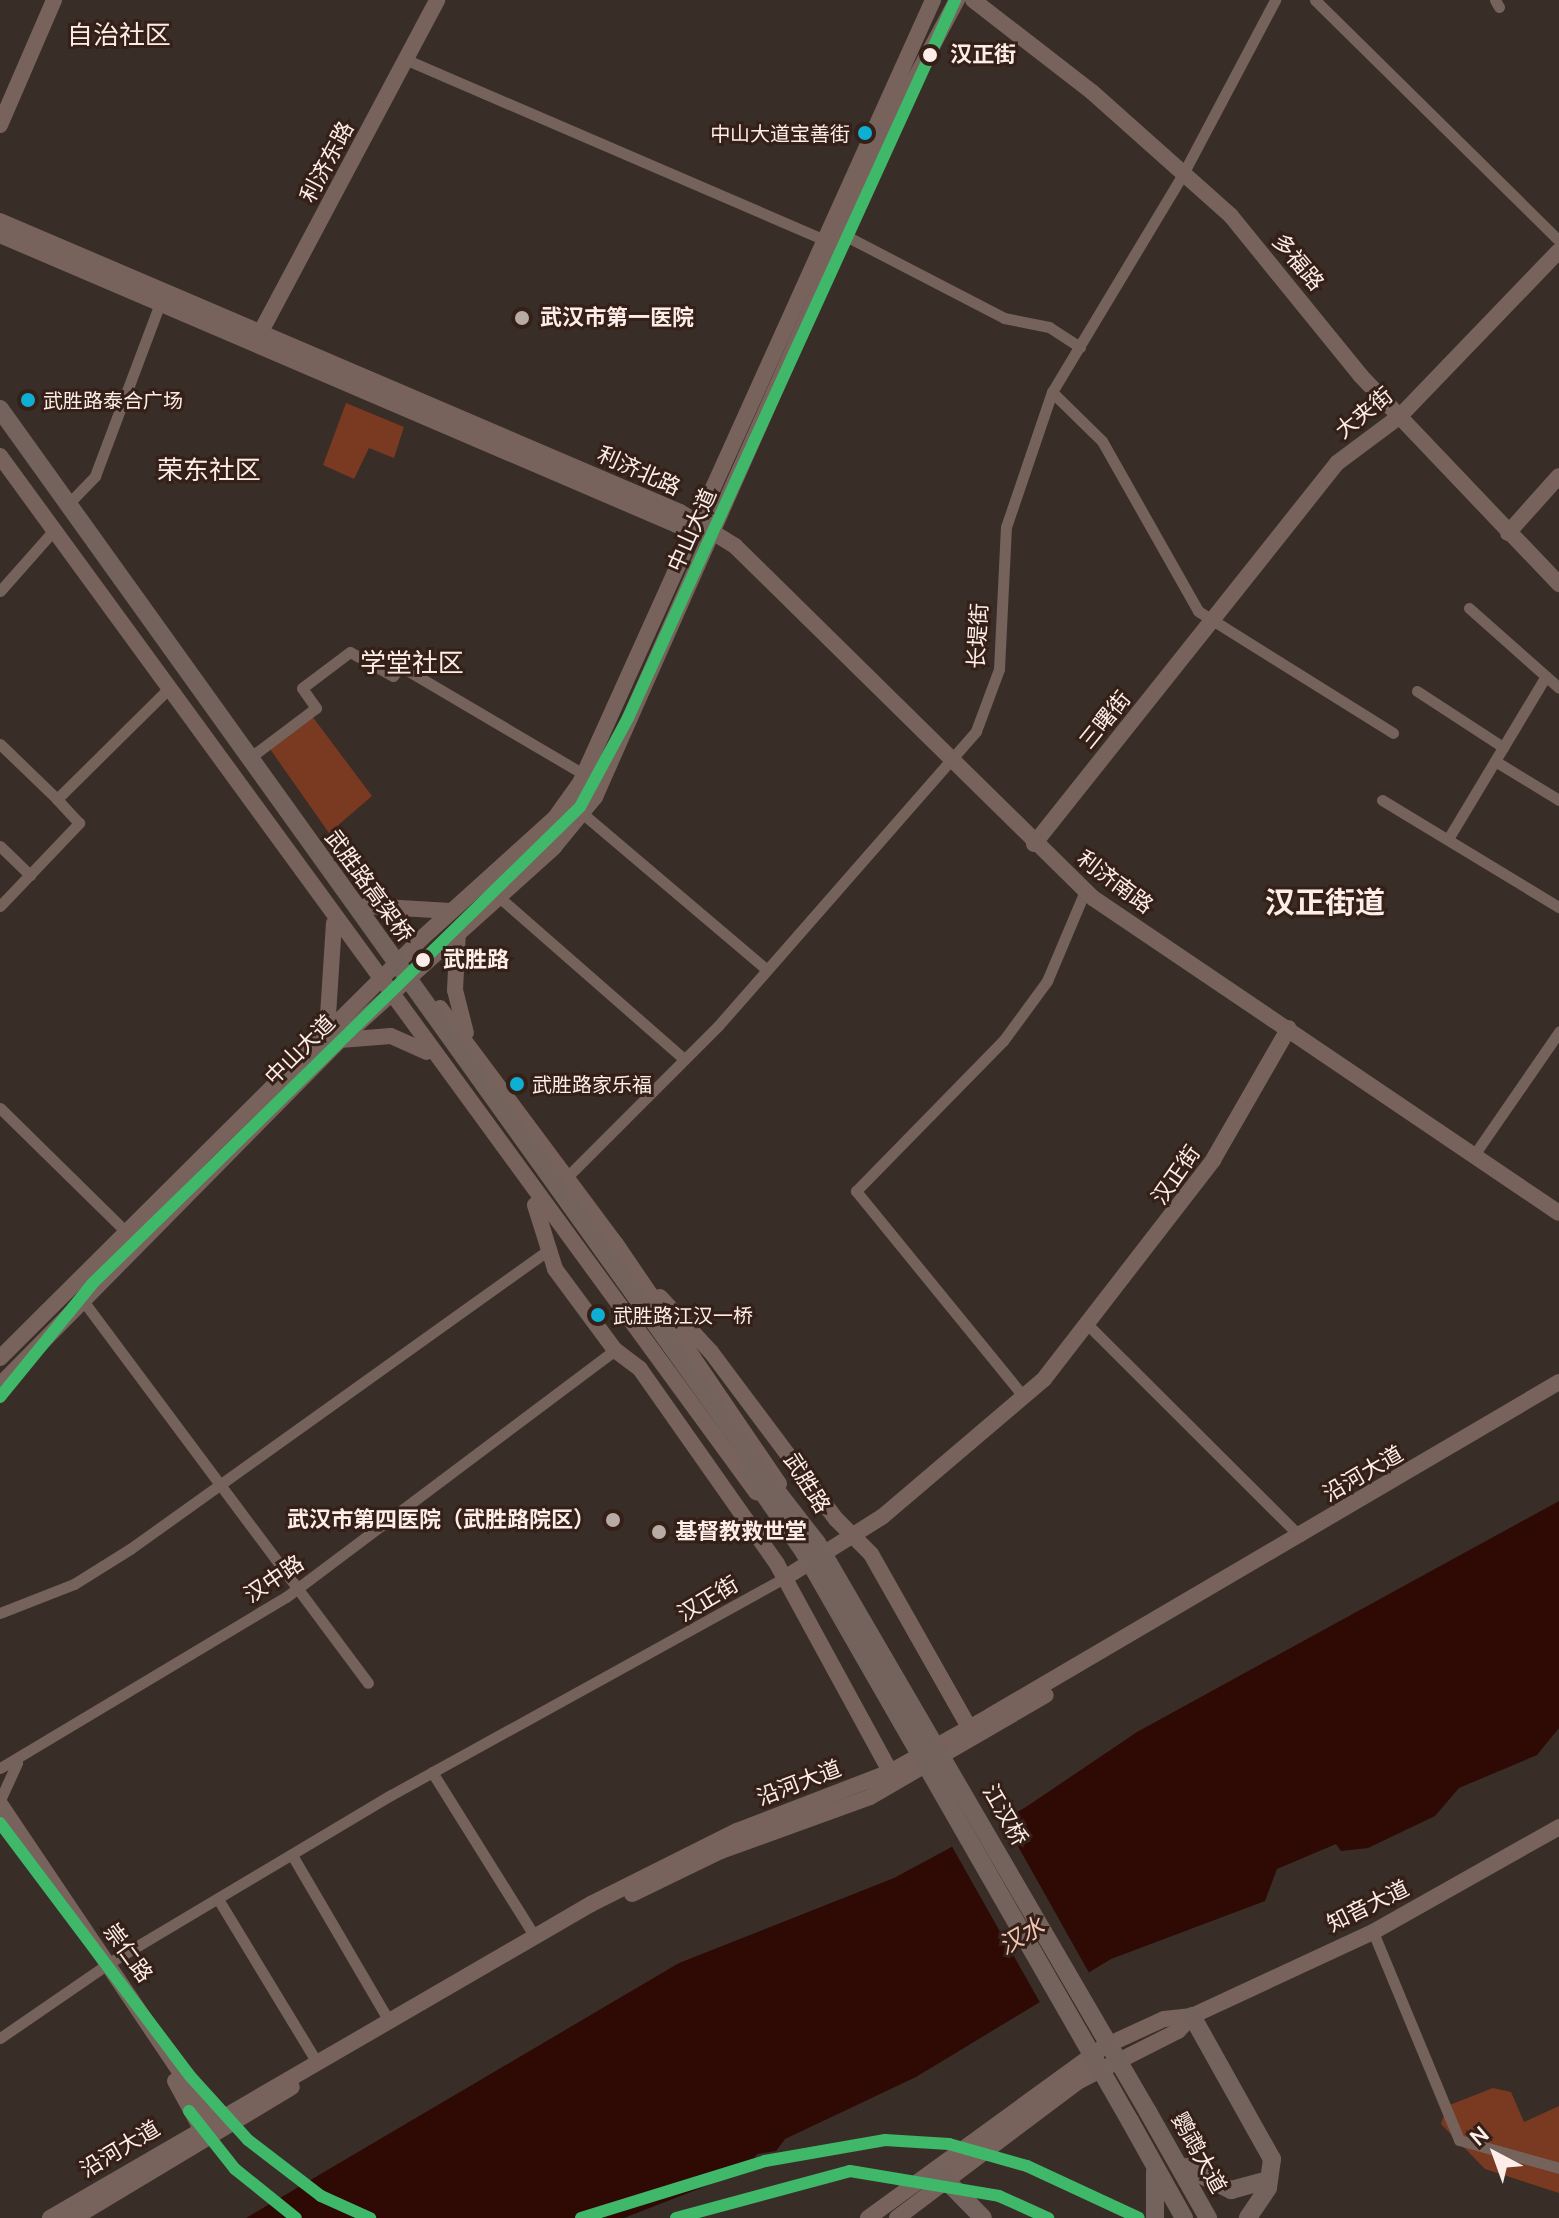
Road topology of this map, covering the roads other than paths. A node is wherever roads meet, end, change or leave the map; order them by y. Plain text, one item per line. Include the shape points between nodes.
1 (54, 0) edge
2 (437, 0) edge
3 (933, 0) edge
4 (957, 0) edge
5 (973, 0) edge
6 (1275, 0) edge
7 (1315, 0) edge
8 (407, 60) junction
9 (0, 125) edge
10 (1184, 172) junction
11 (0, 221) edge
12 (0, 235) edge
13 (846, 236) junction
14 (823, 239) junction
15 (1559, 241) edge
16 (1559, 251) edge
17 (160, 303) junction
18 (257, 338) junction
19 (1080, 347) junction
20 (1052, 392) junction
21 (0, 397) edge
22 (0, 409) edge
23 (1400, 416) junction
24 (0, 431) edge
25 (0, 456) edge
26 (1559, 476) edge
27 (73, 499) junction
28 (696, 526) junction
29 (53, 531) junction
30 (714, 533) junction
31 (1508, 533) junction
32 (1559, 584) edge
33 (0, 591) edge
34 (1469, 608) dead end
35 (1210, 622) junction
36 (1546, 676) junction
37 (1559, 688) edge
38 (167, 690) junction
39 (1417, 691) dead end
40 (1393, 733) dead end
41 (0, 744) edge
42 (1503, 747) junction
43 (256, 753) junction
44 (952, 761) junction
45 (1495, 761) junction
46 (585, 775) junction
47 (57, 799) junction
48 (1382, 800) dead end
49 (1559, 800) edge
50 (582, 813) junction
51 (1448, 839) junction
52 (1034, 844) junction
53 (0, 846) edge
54 (30, 875) junction
55 (1085, 891) junction
56 (499, 897) junction
57 (0, 906) edge
58 (366, 906) junction
59 (1559, 907) edge
60 (451, 911) junction
61 (334, 923) junction
62 (458, 931) junction
63 (402, 957) junction
64 (766, 969) junction
65 (413, 972) junction
66 (378, 980) junction
67 (389, 994) junction
68 (1289, 1028) junction
69 (1559, 1032) edge
70 (334, 1035) junction
71 (472, 1045) junction
72 (434, 1058) junction
73 (684, 1059) junction
74 (0, 1108) edge
75 (1474, 1155) junction
76 (567, 1177) junction
77 (525, 1181) junction
78 (1559, 1213) edge
79 (125, 1231) junction
80 (547, 1251) junction
81 (643, 1283) junction
82 (84, 1302) junction
83 (1089, 1326) junction
84 (615, 1350) junction
85 (0, 1358) edge
86 (640, 1369) junction
87 (1559, 1382) edge
88 (0, 1385) edge
89 (676, 1392) junction
90 (1559, 1394) edge
91 (1024, 1397) junction
92 (754, 1470) junction
93 (222, 1482) junction
94 (785, 1512) junction
95 (854, 1535) junction
96 (1300, 1536) junction
97 (811, 1548) junction
98 (783, 1579) junction
99 (300, 1587) junction
100 (0, 1613) edge
101 (368, 1683) dead end
102 (973, 1733) junction
103 (17, 1762) junction
104 (0, 1768) edge
105 (432, 1772) junction
106 (893, 1778) junction
107 (0, 1802) edge
108 (0, 1821) edge
109 (1559, 1827) edge
110 (292, 1855) junction
111 (218, 1899) junction
112 (1373, 1932) junction
113 (534, 1935) junction
114 (104, 1966) junction
115 (1192, 2016) junction
116 (388, 2019) junction
117 (0, 2038) edge
118 (316, 2061) junction
119 (186, 2088) junction
120 (234, 2108) junction
121 (1148, 2112) joint
122 (1130, 2121) joint
123 (209, 2127) junction
124 (181, 2138) junction
125 (1171, 2150) junction
126 (1153, 2162) junction
127 (1559, 2168) edge
128 (942, 2176) junction
129 (1269, 2180) junction
130 (50, 2218) edge
131 (74, 2218) edge
132 (868, 2218) edge
133 (897, 2218) edge
134 (983, 2218) edge
135 (1155, 2218) edge
136 (1184, 2218) edge
137 (1208, 2218) edge
138 (1248, 2218) edge

1 - 9 main road
2 - 8 main road, 利济东路
3 - 14 main road, 中山大道
4 - 13 main road, 中山大道 via 903,101
5 - 10 main road, 多福路
6 - 10 street, 长堤街
7 - 15 street
8 - 14 street
8 - 18 main road, 利济东路
10 - 19 street, 长堤街
10 - 23 main road, 多福路 via 1231,216
11 - 18 main road, 利济北路
12 - 17 main road, 利济北路
13 - 19 street via 1004,318 1049,327
13 - 30 main road, 中山大道
14 - 28 main road, 中山大道
16 - 23 main road, 大夹街
17 - 18 main road, 利济北路
17 - 27 street via 95,476
18 - 28 main road, 利济北路 via 677,525
19 - 20 street, 长堤街
20 - 35 street via 1102,441
20 - 44 street, 长堤街 via 1006,527 999,669 989,709
21 - 27 main road, 武胜路
22 - 92 main road, 武胜路高架桥, bridge
23 - 31 main road, 多福路
23 - 35 main road, 大夹街 via 1337,463
24 - 92 main road, 武胜路高架桥
25 - 29 main road, 武胜路
26 - 31 main road
27 - 43 main road, 武胜路
28 - 30 main road, 利济南路
28 - 46 main road, 中山大道
29 - 33 street
29 - 38 main road, 武胜路
30 - 44 main road, 利济南路 via 745,555
30 - 50 main road, 中山大道 via 619,752
31 - 32 main road, 多福路
34 - 36 street
35 - 40 street
35 - 52 main road, 三曙街
36 - 37 street
36 - 42 street
38 - 47 street
38 - 61 main road, 武胜路
39 - 42 street
41 - 47 street
42 - 45 street
43 - 46 street via 316,708 302,688 350,652 393,676 400,666
43 - 58 main road, 武胜路
44 - 52 main road, 利济南路
44 - 64 street, 长堤街
45 - 49 street
45 - 51 street
46 - 60 main road, 中山大道 via 555,818
47 - 54 street via 79,823
48 - 51 street
50 - 56 main road, 中山大道
50 - 64 street
51 - 59 street
52 - 55 main road, 利济南路
53 - 54 street
54 - 57 street
55 - 68 main road, 利济南路
55 - 91 street via 1047,981 1003,1041 856,1191
56 - 62 main road, 中山大道
56 - 73 street
58 - 60 main road
58 - 63 main road, 武胜路
60 - 63 main road, 中山大道
61 - 66 main road, 武胜路
61 - 70 main road
62 - 65 main road, 中山大道
62 - 71 main road via 457,1009
63 - 65 main road, 武胜路
63 - 66 main road, 中山大道
64 - 73 street, 长堤街
65 - 67 main road, 中山大道
65 - 71 main road, 武胜路
66 - 67 main road, 武胜路
66 - 70 main road, 中山大道
67 - 70 main road, 中山大道
67 - 72 main road, 武胜路
68 - 75 main road, 利济南路
68 - 83 main road, 汉正街 via 1213,1160
69 - 75 street
70 - 72 main road via 391,1036
70 - 79 main road, 中山大道
70 - 82 main road, 中山大道
71 - 76 main road, 武胜路
72 - 77 main road, 武胜路
73 - 76 street, 长堤街
74 - 79 street
75 - 78 main road, 利济南路
76 - 81 main road, 武胜路
77 - 80 main road
77 - 89 main road, 武胜路
79 - 85 main road, 中山大道
80 - 84 main road
80 - 93 street
81 - 94 main road, 武胜路 via 704,1370
81 - 95 main road via 711,1352
82 - 88 main road, 中山大道
82 - 93 street
83 - 91 main road, 汉正街
83 - 96 street
84 - 86 main road
84 - 99 street, 汉中路
86 - 89 main road
86 - 98 main road
87 - 96 main road, 沿河大道
89 - 94 main road, 武胜路
90 - 102 main road, 沿河大道
91 - 95 main road, 汉正街
92 - 94 main road
93 - 99 street
93 - 100 street via 74,1584
94 - 97 main road, 武胜路
95 - 98 main road, 汉正街
95 - 102 main road
96 - 102 main road, 沿河大道
97 - 121 main road, 江汉桥, bridge
97 - 122 main road, 江汉桥, bridge
98 - 105 street, 汉正街
98 - 106 main road
99 - 101 street
99 - 103 street, 汉中路
102 - 106 main road, 沿河大道
103 - 104 street, 汉中路
103 - 107 street
105 - 110 street, 汉正街
105 - 113 street
106 - 113 main road, 沿河大道 via 737,1831
106 - 123 main road, 沿河大道 via 614,1903
107 - 114 main road, 崇仁路
108 - 114 main road, 崇仁路
109 - 112 main road, 知音大道
110 - 111 street, 汉正街
110 - 116 street
111 - 114 street, 汉正街
111 - 118 street
112 - 115 main road, 知音大道
112 - 127 street via 1459,2140
113 - 116 main road, 沿河大道
114 - 117 street, 汉正街
114 - 119 main road, 崇仁路
115 - 128 main road, 知音大道 via 1164,2019 1088,2056
115 - 129 main road via 1268,2149
116 - 118 main road, 沿河大道
118 - 120 main road, 沿河大道
119 - 120 main road via 206,2103
119 - 123 main road, 崇仁路
119 - 124 main road
120 - 123 main road, 沿河大道
121 - 125 main road, 鹦鹉大道
122 - 126 main road, 鹦鹉大道
123 - 124 main road, 沿河大道
123 - 131 main road, 沿河大道
124 - 130 main road, 沿河大道
125 - 129 main road via 1212,2186 1250,2190
125 - 137 main road, 鹦鹉大道
126 - 135 main road
126 - 136 main road, 鹦鹉大道
128 - 132 main road, 知音大道
128 - 133 main road, 知音大道
128 - 134 main road
129 - 138 main road

